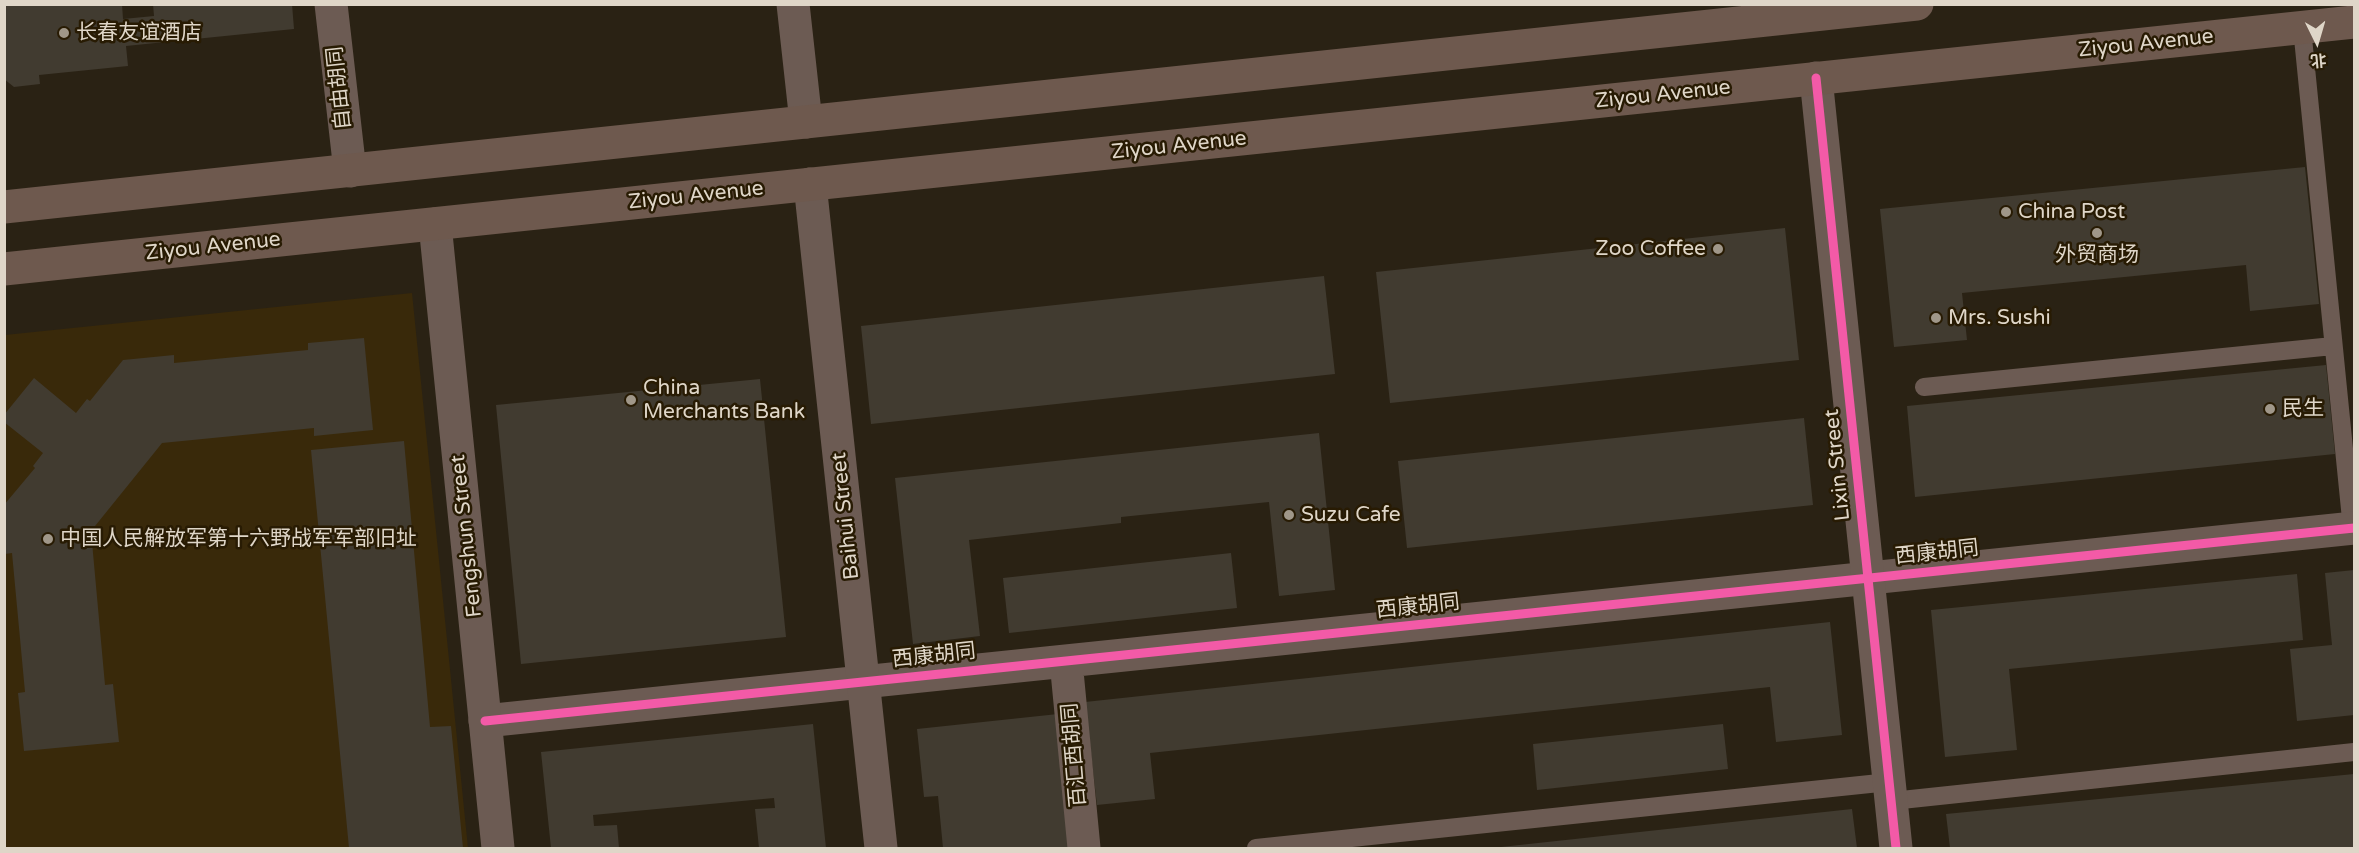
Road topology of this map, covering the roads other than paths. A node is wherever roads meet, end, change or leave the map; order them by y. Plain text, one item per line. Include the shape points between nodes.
1 (331, 4) edge
2 (793, 4) edge
3 (1917, 4) edge
4 (1807, 10) edge
5 (2355, 22) edge
6 (2302, 28) junction
7 (1816, 78) junction
8 (806, 122) junction
9 (350, 171) junction
10 (810, 184) junction
11 (4, 207) edge
12 (435, 224) junction
13 (4, 269) edge
14 (2333, 346) junction
15 (1924, 387) dead end
16 (2353, 528) edge
17 (1868, 578) junction
18 (1066, 661) junction
19 (863, 682) junction
20 (485, 721) junction
21 (2355, 752) edge
22 (1891, 791) junction
23 (498, 849) edge
24 (881, 849) edge
25 (1084, 849) edge
26 (1256, 849) edge
27 (1896, 849) edge

1 - 9 street, 自由胡同
2 - 8 street
3 - 4 main road
4 - 8 main road
5 - 6 main road, Ziyou Avenue
6 - 7 main road, Ziyou Avenue
6 - 14 lane
7 - 10 main road, Ziyou Avenue
7 - 17 street, Lixin Street
8 - 9 main road
9 - 11 main road
10 - 12 main road, Ziyou Avenue
10 - 19 street, Baihui Street
12 - 13 main road, Ziyou Avenue
12 - 20 street, Fengshun Street
14 - 15 lane
14 - 16 lane
16 - 17 street, 西康胡同
17 - 18 street, 西康胡同
17 - 22 street, Lixin Street
18 - 19 street, 西康胡同
18 - 25 street, 百汇西胡同
19 - 20 street, 西康胡同
19 - 24 street, Baihui Street
20 - 23 street, Fengshun Street
21 - 22 lane
22 - 26 lane
22 - 27 street, Lixin Street

